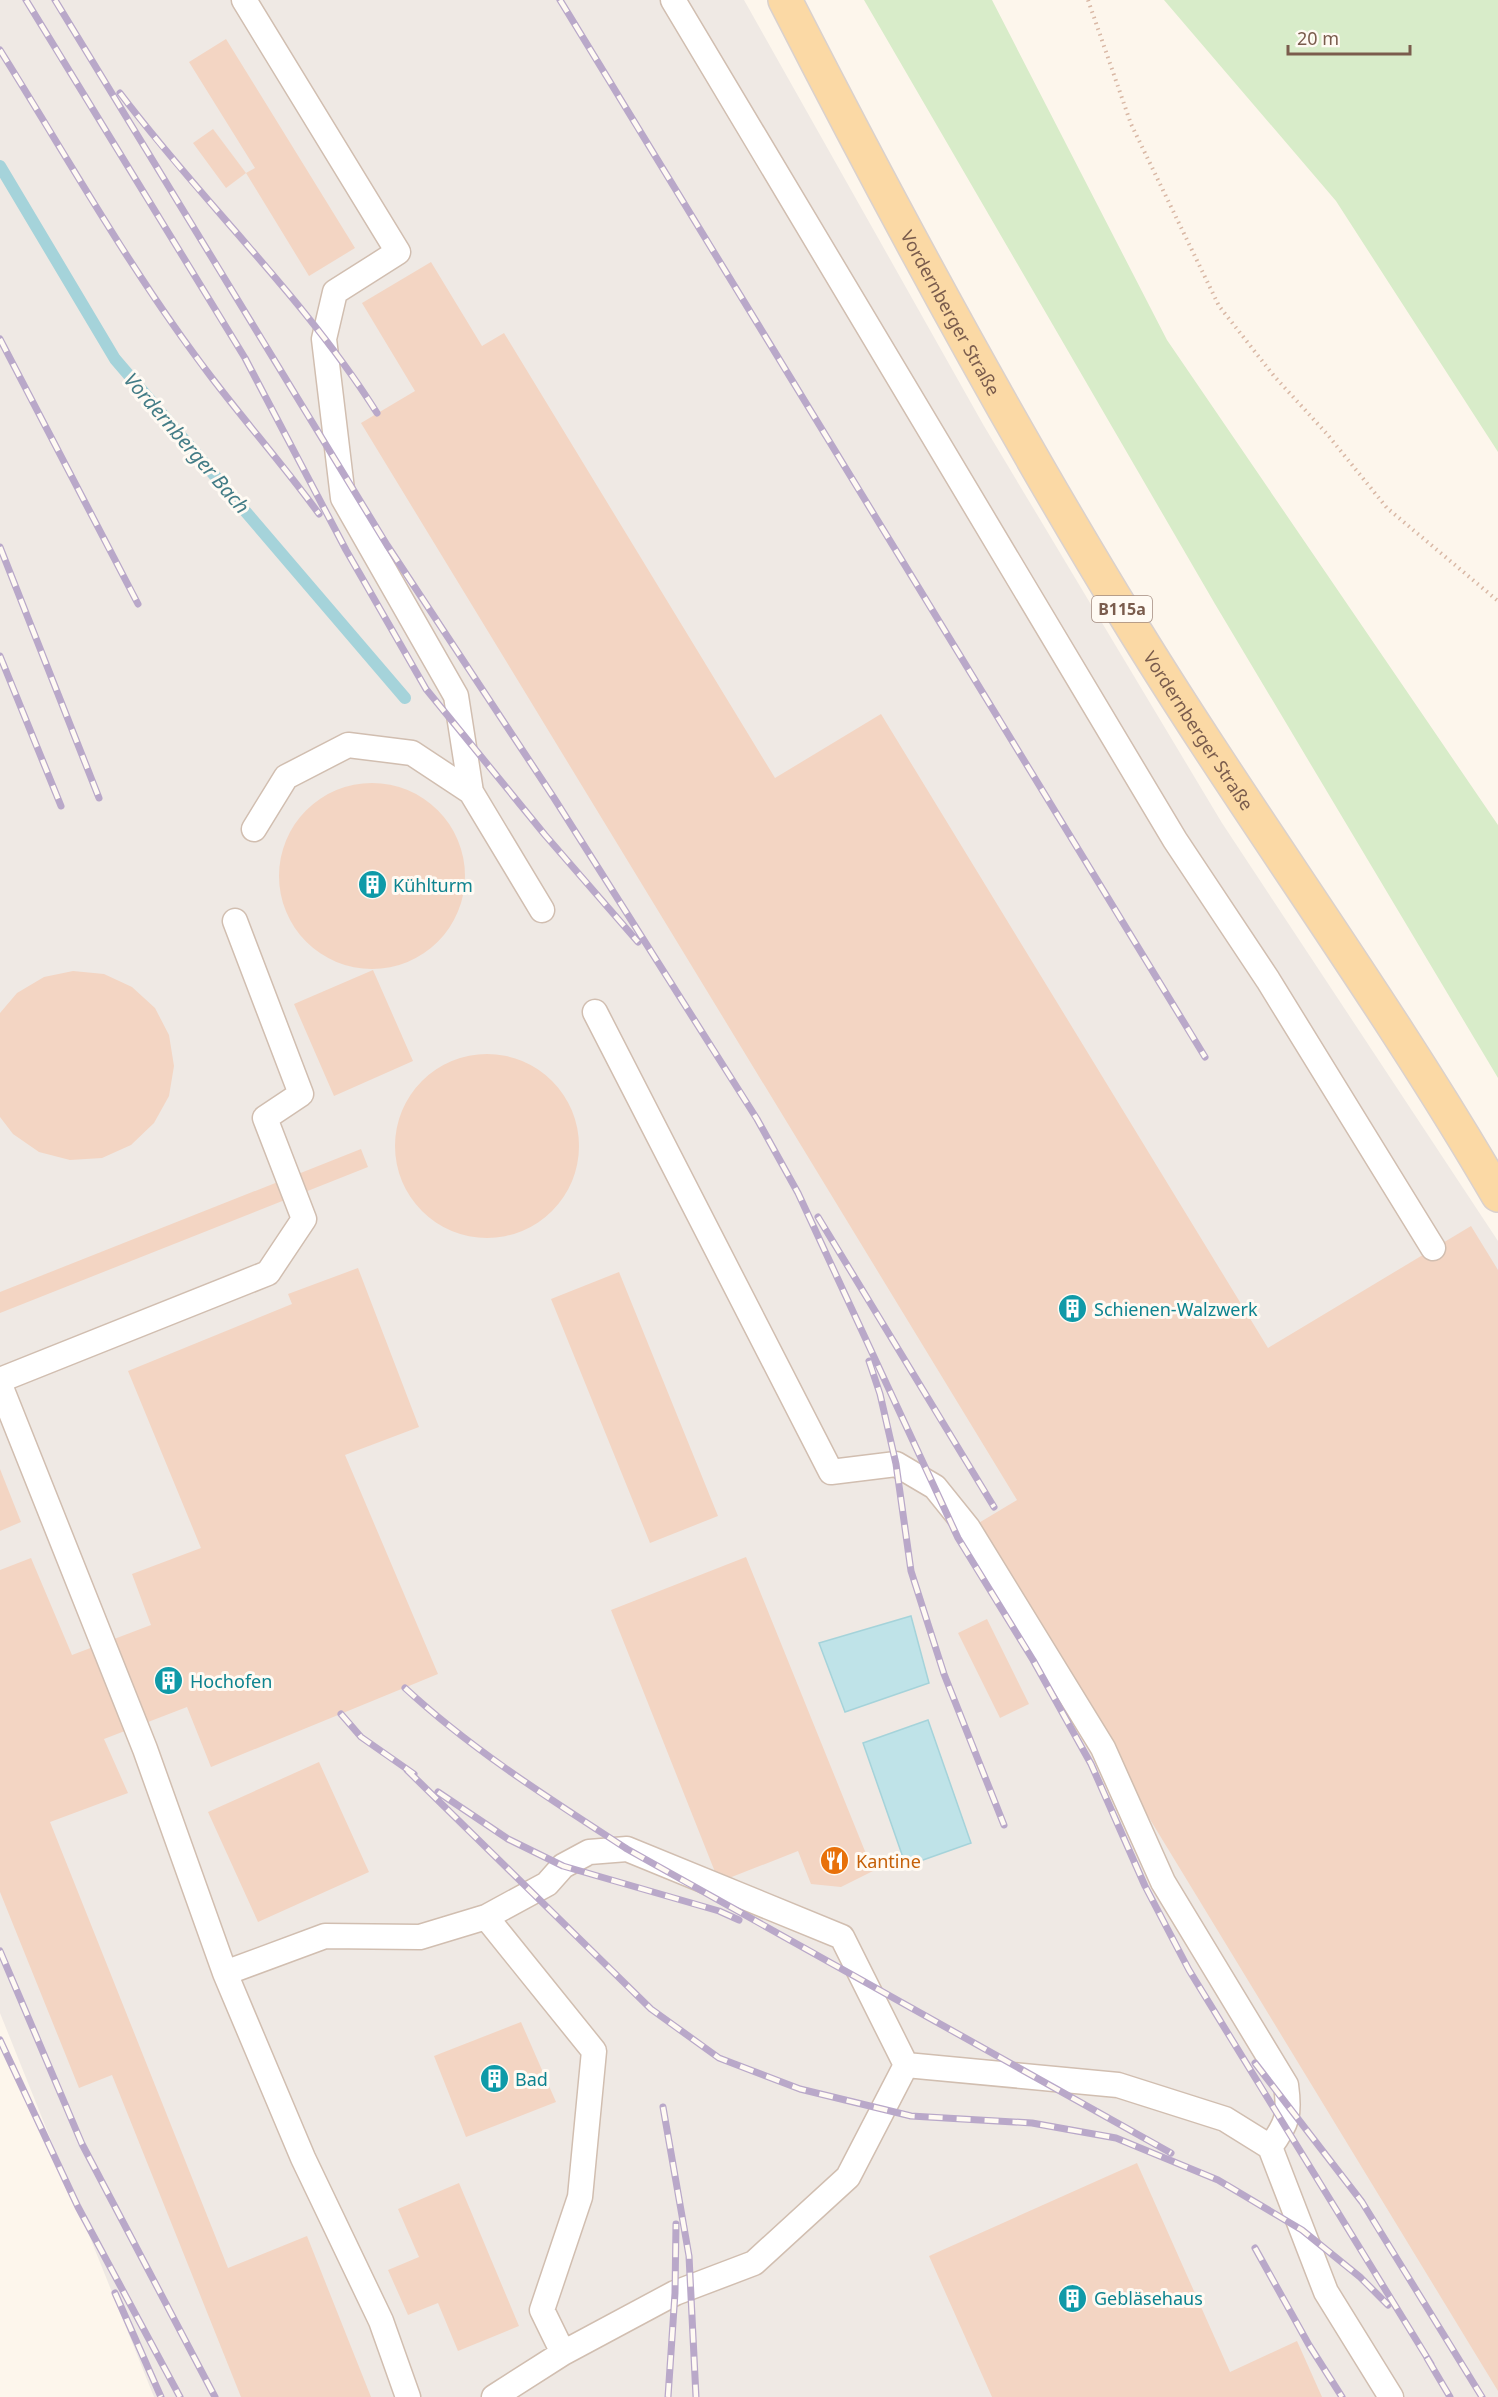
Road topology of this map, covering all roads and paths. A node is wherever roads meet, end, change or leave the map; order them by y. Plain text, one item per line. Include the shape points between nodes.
1 (244, 0) edge
2 (673, 0) edge
3 (785, 0) edge
4 (1088, 0) edge
5 (1498, 601) edge
6 (471, 792) junction
7 (254, 829) dead end
8 (542, 910) dead end
9 (235, 921) dead end
10 (595, 1012) dead end
11 (1498, 1195) edge
12 (1433, 1248) dead end
13 (0, 1380) edge
14 (0, 1386) edge
15 (486, 1917) junction
16 (225, 1973) junction
17 (906, 2065) junction
18 (1270, 2147) junction
19 (563, 2353) junction
20 (408, 2397) edge
21 (494, 2397) edge
22 (1391, 2397) edge

1 - 6 lane via 398,252 335,292 324,339 343,498 456,696
2 - 12 lane via 1175,840 1268,980
3 - 11 main road, Vordernberger Straße / B115a via 887,199 1126,617 1251,815 1400,1037
4 - 5 path via 1131,124 1219,306 1387,508
6 - 7 lane via 412,753 348,745 286,777
6 - 8 lane
9 - 13 lane via 301,1094 265,1118 304,1219 268,1274
10 - 18 lane via 831,1472 896,1464 935,1487 968,1528 1103,1748 1163,1882 1286,2085 1289,2108 1285,2127
14 - 16 lane via 146,1749
15 - 16 lane via 420,1937 324,1936
15 - 17 lane via 547,1884 563,1866 589,1852 627,1849 842,1937
15 - 19 lane via 594,2051 580,2197 542,2310
16 - 20 lane via 303,2158 381,2321
17 - 18 lane via 1118,2085 1225,2119
17 - 19 lane via 848,2177 754,2263 675,2294
18 - 22 lane via 1326,2292
19 - 21 lane

